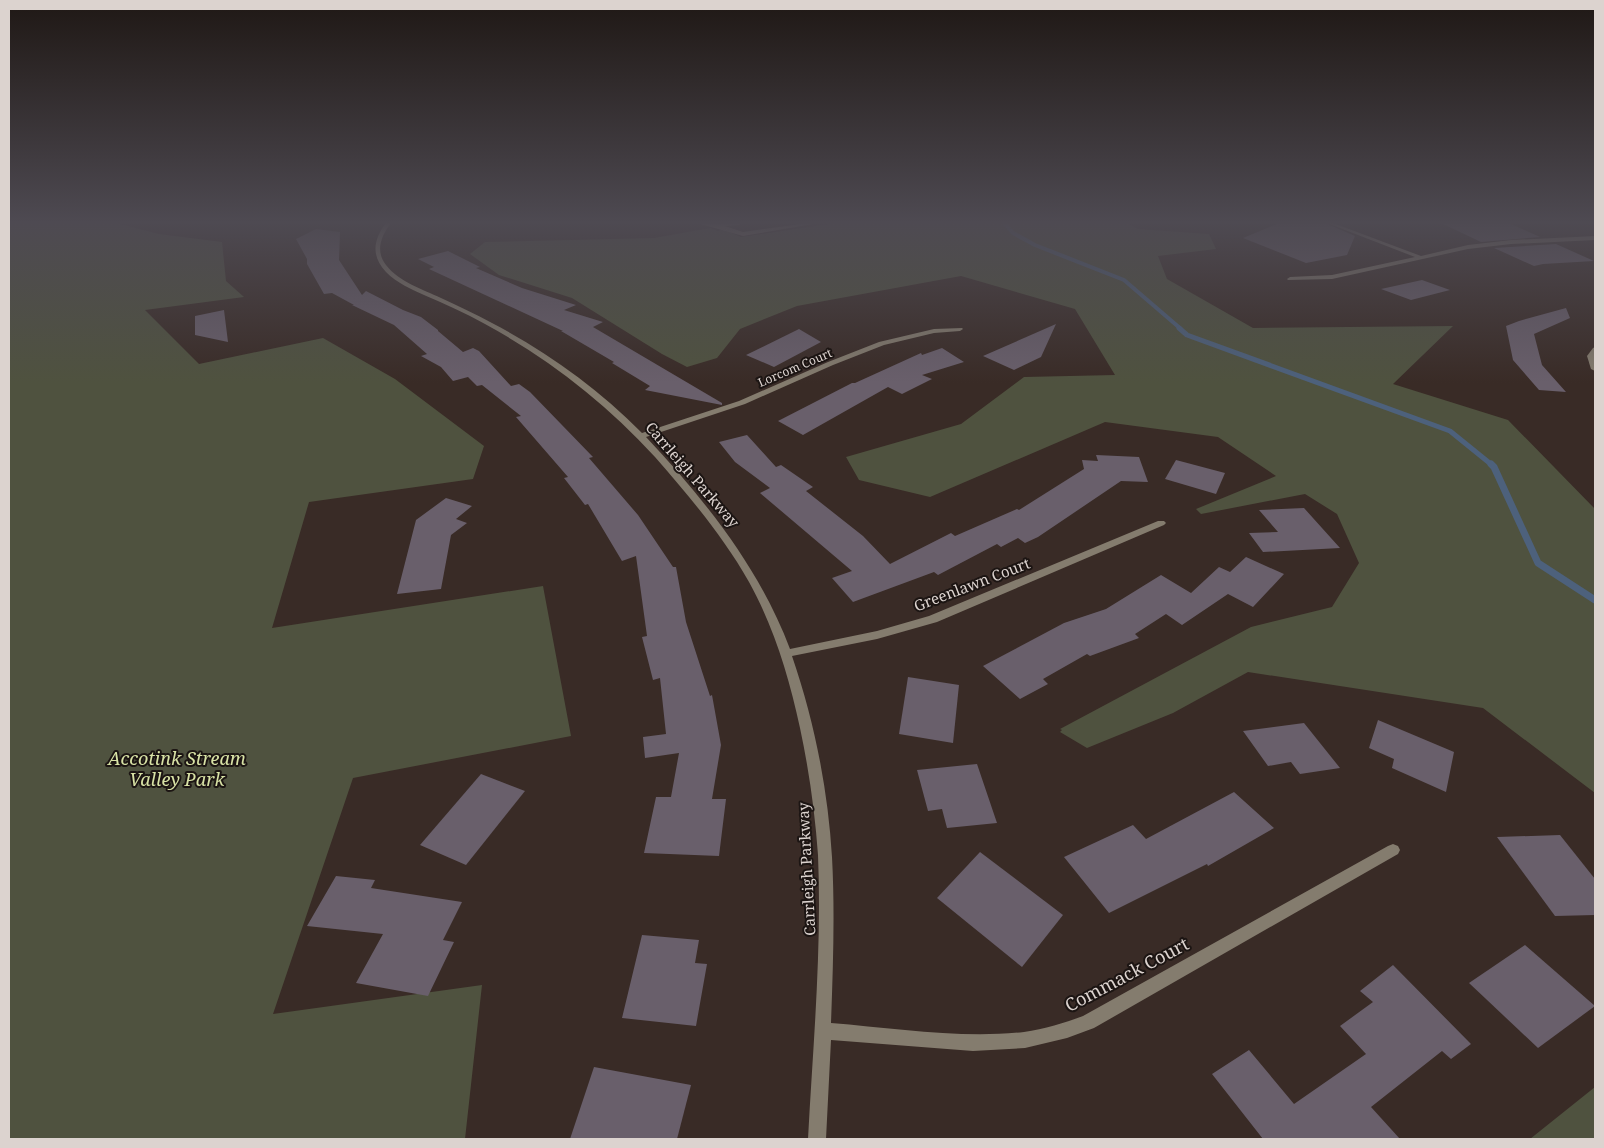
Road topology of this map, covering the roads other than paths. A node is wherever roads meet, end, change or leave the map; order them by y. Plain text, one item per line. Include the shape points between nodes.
1 (396, 277) edge
2 (1334, 277) edge
3 (1290, 279) dead end
4 (960, 329) dead end
5 (1595, 349) edge
6 (1595, 369) edge
7 (641, 436) junction
8 (1161, 523) dead end
9 (787, 653) junction
10 (1393, 850) dead end
11 (824, 1031) junction
12 (817, 1139) edge

1 - 7 street, Carrleigh Parkway via 522,343 572,377
2 - 3 street
4 - 7 street, Lorcom Court via 912,334 754,398
5 - 6 street via 1591,356
7 - 9 street, Carrleigh Parkway via 697,499 734,548 766,605
8 - 9 street, Greenlawn Court via 933,619 877,635
9 - 11 street, Carrleigh Parkway via 815,773 824,841
10 - 11 street, Commack Court via 1088,1022 1067,1030 1024,1040 973,1043
11 - 12 street, Carrleigh Parkway

